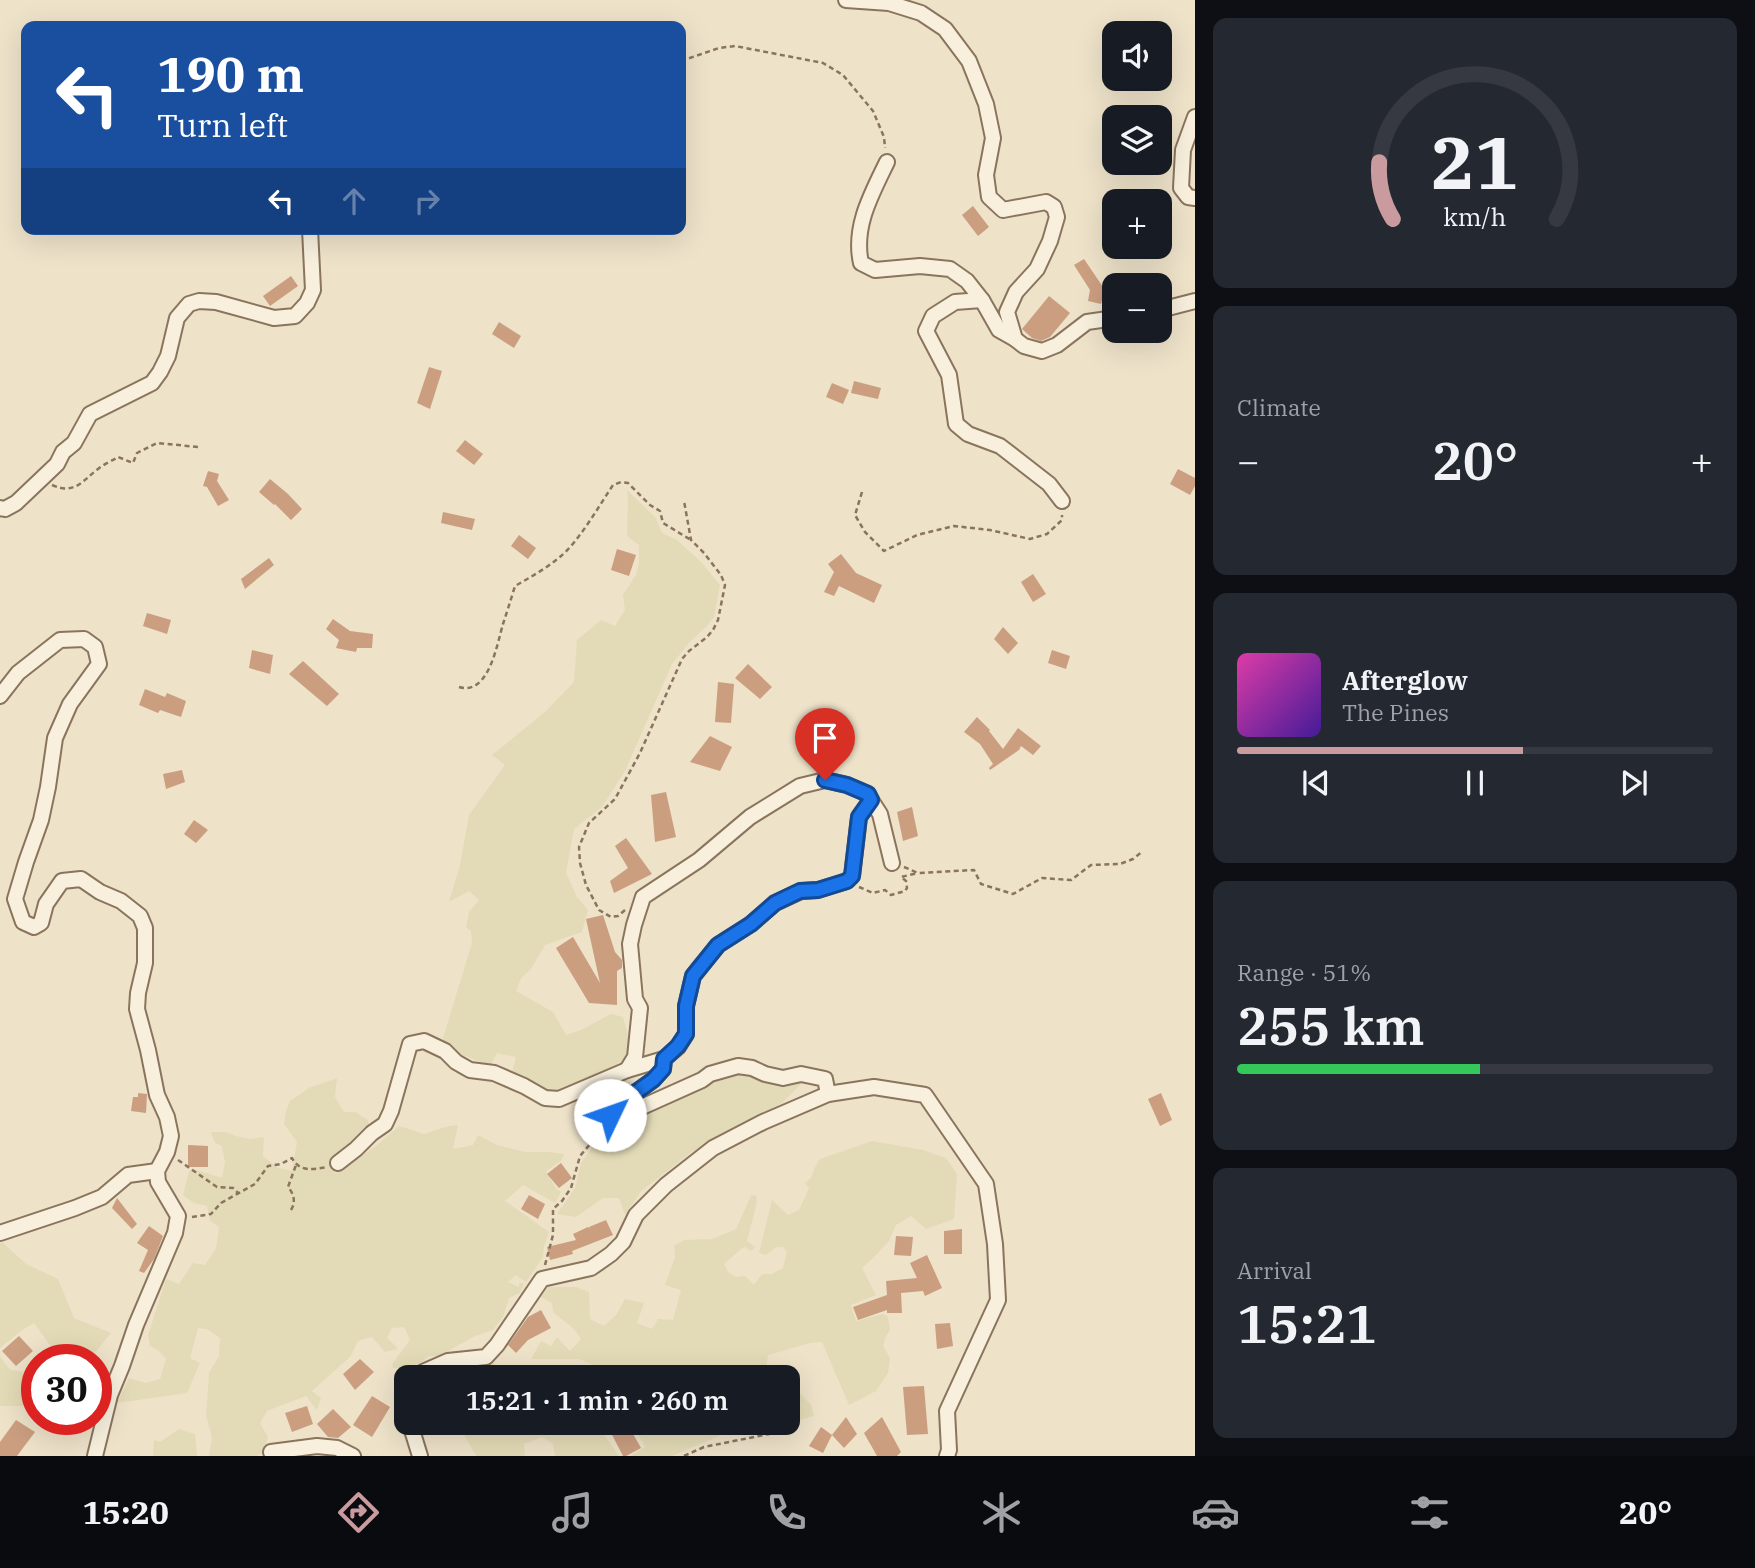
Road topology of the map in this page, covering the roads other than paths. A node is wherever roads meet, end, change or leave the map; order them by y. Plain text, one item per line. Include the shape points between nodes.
1 (846, 0) edge
2 (1195, 117) edge
3 (887, 162) road end
4 (1195, 198) edge
5 (310, 235) edge
6 (982, 300) junction
7 (1195, 301) edge
8 (1172, 307) edge
9 (1102, 320) edge
10 (1015, 339) junction
11 (1062, 500) road end
12 (0, 508) edge
13 (0, 696) edge
14 (871, 800) junction
15 (892, 863) road end
16 (664, 1059) junction
17 (627, 1070) junction
18 (828, 1094) junction
19 (338, 1163) road end
20 (157, 1171) junction
21 (0, 1234) edge
22 (439, 1365) edge
23 (414, 1435) edge
24 (271, 1452) dead end
25 (95, 1456) edge
26 (353, 1456) edge
27 (420, 1456) edge
28 (947, 1456) edge

1 - 10 street via 889,3 921,13 945,29 969,61 986,104 993,138 986,175 989,197 1003,210 1046,202 1055,206 1051,240 1007,312
2 - 4 street via 1183,150 1181,188
3 - 6 street via 859,231 861,263 876,270 920,266 950,270 967,281
5 - 12 street via 313,290 295,316 274,318 216,302 189,304 177,318 169,356 152,383 90,414 57,464 16,503
6 - 10 street via 999,330
6 - 11 street via 955,302 933,316 926,331 948,375 956,425 1000,446 1049,484
7 - 8 street
9 - 10 street via 1087,322 1042,351
13 - 20 street via 18,673 60,640 85,639 94,647 99,664 70,704 55,738 41,821 15,899 23,922 34,927 41,923 46,904 62,881 81,879 140,916 145,928 145,963 137,1009 171,1136
14 - 15 street via 880,814
14 - 16 street via 859,817 852,876 790,895 718,945 693,976 686,1034
14 - 17 street via 868,794 825,780 800,786 750,817 699,860 643,897 630,944 635,999 640,1008 635,1057
16 - 17 street
16 - 18 street via 663,1069 653,1080 610,1115 624,1115 710,1073 738,1066 783,1078 801,1074 825,1079
17 - 19 street via 559,1099 545,1098 494,1073 470,1070 424,1041 410,1044 385,1124
18 - 22 street via 713,1147 636,1215 623,1242 611,1254 590,1268 542,1279 486,1357
18 - 28 street via 874,1087 926,1095 986,1184 998,1300 947,1411
20 - 21 street via 128,1175 102,1197
20 - 25 street via 158,1182 178,1216 175,1233 110,1395
23 - 27 street
24 - 26 street via 317,1446

